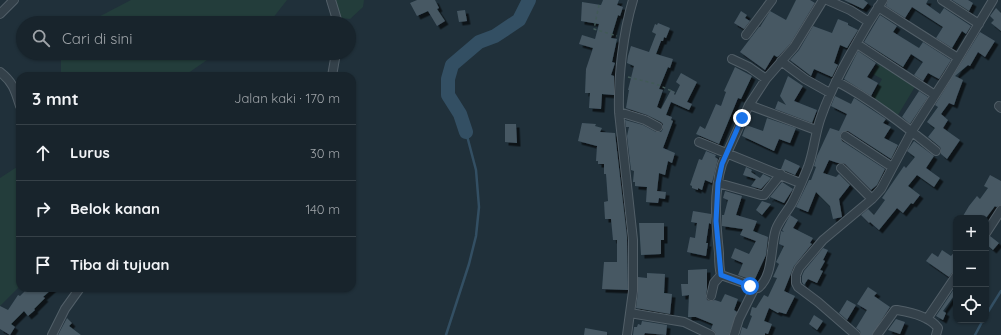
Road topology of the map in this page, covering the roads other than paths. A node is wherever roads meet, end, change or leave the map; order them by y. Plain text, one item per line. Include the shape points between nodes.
1 (14, 0) edge
2 (331, 0) edge
3 (633, 0) edge
4 (772, 0) edge
5 (823, 0) edge
6 (827, 0) edge
7 (942, 0) edge
8 (993, 0) edge
9 (880, 4) edge
10 (0, 14) edge
11 (336, 16) edge
12 (869, 22) junction
13 (979, 24) junction
14 (746, 35) dead end
15 (857, 44) junction
16 (958, 58) junction
17 (732, 59) dead end
18 (335, 60) edge
19 (781, 61) junction
20 (0, 72) edge
21 (333, 72) edge
22 (766, 79) junction
23 (836, 81) junction
24 (16, 92) edge
25 (830, 93) junction
26 (935, 95) junction
27 (749, 105) junction
28 (619, 112) junction
29 (658, 127) dead end
30 (816, 130) junction
31 (912, 131) junction
32 (845, 136) dead end
33 (699, 142) dead end
34 (936, 151) dead end
35 (727, 154) junction
36 (892, 167) junction
37 (841, 168) dead end
38 (781, 174) junction
39 (718, 183) junction
40 (800, 183) junction
41 (872, 199) junction
42 (1001, 210) edge
43 (989, 228) edge
44 (721, 275) junction
45 (953, 280) edge
46 (755, 288) junction
47 (77, 292) edge
48 (711, 296) dead end
49 (630, 313) junction
50 (927, 319) junction
51 (52, 335) edge
52 (627, 335) edge
53 (711, 335) edge
54 (734, 335) edge
55 (856, 335) edge
56 (877, 335) edge
57 (936, 335) edge

1 - 10 street
2 - 11 street
3 - 28 street via 620,76
4 - 14 street
5 - 19 street via 794,47
6 - 12 street
7 - 13 street
8 - 13 street
9 - 12 street
9 - 16 street
12 - 15 street
13 - 16 street
15 - 23 street
15 - 26 street
16 - 26 street
17 - 22 street
18 - 21 street
19 - 22 street
19 - 25 street
20 - 24 street via 9,79
22 - 27 street
23 - 25 street
23 - 31 street via 865,97
25 - 30 street
26 - 31 street
27 - 30 street
27 - 35 street
28 - 29 street
28 - 49 street via 633,240 633,291
30 - 40 street via 808,166
31 - 34 street
31 - 36 street
32 - 36 street
33 - 35 street
35 - 38 street
35 - 39 street
36 - 41 street via 885,182
37 - 41 street
38 - 39 street via 764,195
38 - 40 street
39 - 44 street via 716,221
40 - 46 street via 793,202 772,240 769,270 765,280 761,286
41 - 55 street via 823,240 799,268 796,276 798,287
42 - 43 street
44 - 46 street
44 - 48 street via 714,283
45 - 50 street
46 - 54 street
47 - 51 street via 62,314
49 - 52 street
49 - 53 street via 684,322
50 - 56 street via 896,310
50 - 57 street via 938,328

